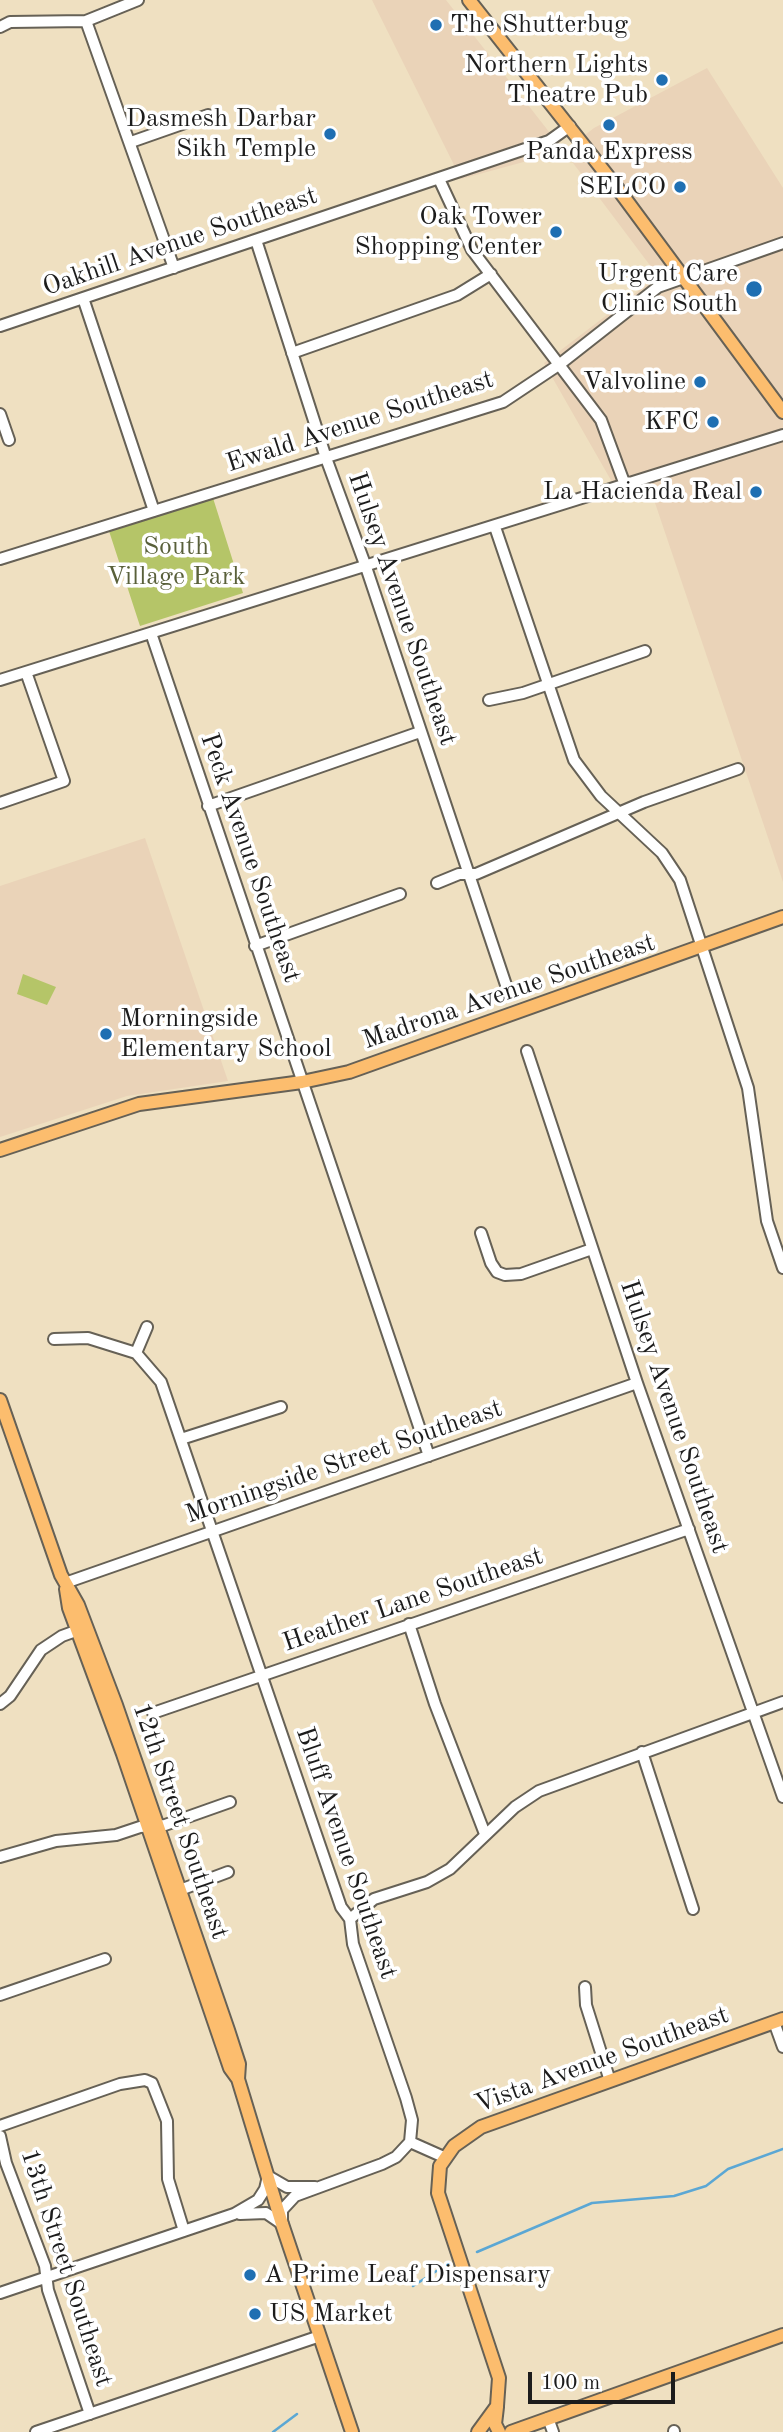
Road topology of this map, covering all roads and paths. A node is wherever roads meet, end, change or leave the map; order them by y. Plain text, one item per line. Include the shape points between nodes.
1 (138, 0) edge
2 (469, 0) edge
3 (86, 21) junction
4 (0, 27) edge
5 (208, 115) dead end
6 (570, 126) junction
7 (131, 142) junction
8 (439, 179) junction
9 (256, 240) junction
10 (783, 243) edge
11 (174, 268) junction
12 (491, 274) junction
13 (683, 277) junction
14 (83, 299) junction
15 (0, 326) edge
16 (292, 353) junction
17 (560, 364) junction
18 (783, 412) edge
19 (0, 414) edge
20 (783, 435) edge
21 (9, 440) dead end
22 (326, 458) junction
23 (625, 485) junction
24 (154, 511) junction
25 (495, 527) junction
26 (0, 559) edge
27 (366, 567) junction
28 (150, 633) junction
29 (645, 651) dead end
30 (26, 672) junction
31 (0, 680) edge
32 (548, 684) junction
33 (489, 700) dead end
34 (420, 732) junction
35 (738, 769) dead end
36 (0, 803) edge
37 (208, 806) junction
38 (622, 814) junction
39 (469, 875) junction
40 (437, 883) dead end
41 (400, 894) dead end
42 (783, 917) edge
43 (255, 946) junction
44 (702, 948) junction
45 (508, 991) dead end
46 (527, 1051) dead end
47 (302, 1082) junction
48 (0, 1150) edge
49 (481, 1233) dead end
50 (592, 1249) junction
51 (783, 1268) edge
52 (147, 1327) dead end
53 (54, 1339) dead end
54 (136, 1353) junction
55 (637, 1383) junction
56 (0, 1400) edge
57 (281, 1407) dead end
58 (181, 1439) junction
59 (429, 1456) junction
60 (689, 1529) junction
61 (212, 1532) junction
62 (65, 1583) junction
63 (409, 1624) junction
64 (82, 1628) junction
65 (261, 1676) junction
66 (783, 1702) edge
67 (0, 1704) edge
68 (753, 1712) junction
69 (153, 1713) dead end
70 (642, 1752) junction
71 (783, 1797) edge
72 (230, 1802) dead end
73 (153, 1826) junction
74 (485, 1834) junction
75 (0, 1857) edge
76 (228, 1872) dead end
77 (180, 1890) junction
78 (693, 1909) dead end
79 (350, 1919) junction
80 (105, 1959) dead end
81 (585, 1987) dead end
82 (0, 1995) edge
83 (779, 2020) edge
84 (783, 2047) edge
85 (238, 2080) junction
86 (610, 2081) junction
87 (0, 2126) edge
88 (0, 2136) edge
89 (410, 2142) junction
90 (446, 2158) junction
91 (268, 2176) junction
92 (314, 2187) junction
93 (234, 2214) junction
94 (282, 2222) junction
95 (184, 2231) junction
96 (47, 2277) junction
97 (0, 2293) edge
98 (783, 2335) edge
99 (320, 2336) junction
100 (497, 2406) junction
101 (90, 2414) junction
102 (548, 2418) junction
103 (36, 2432) edge
104 (352, 2432) edge
105 (478, 2432) edge
106 (499, 2432) edge
107 (511, 2432) edge
108 (553, 2432) edge

1 - 3 street
2 - 6 main road
3 - 4 street via 10,22
3 - 7 street
5 - 7 street
6 - 8 street, Oakhill Avenue Southeast via 549,141
6 - 13 main road
7 - 11 street
8 - 9 street, Oakhill Avenue Southeast
8 - 12 street via 472,250
9 - 11 street, Oakhill Avenue Southeast
9 - 16 street, Hulsey Avenue Southeast
10 - 13 street, Ewald Avenue Southeast
11 - 14 street, Oakhill Avenue Southeast
12 - 16 street via 457,295
12 - 17 street
13 - 17 street, Ewald Avenue Southeast via 650,292
13 - 18 main road
14 - 15 street, Oakhill Avenue Southeast
14 - 24 street
16 - 22 street, Hulsey Avenue Southeast
17 - 22 street, Ewald Avenue Southeast via 503,402
17 - 23 street via 601,420
19 - 21 street
20 - 23 street
22 - 24 street, Ewald Avenue Southeast
22 - 27 street, Hulsey Avenue Southeast
23 - 25 street
24 - 26 street, Ewald Avenue Southeast
25 - 27 street
25 - 32 street
27 - 28 street
27 - 34 street, Hulsey Avenue Southeast
28 - 30 street
28 - 37 street, Peck Avenue Southeast
29 - 32 street
30 - 31 street
30 - 36 street via 64,781
32 - 33 street
32 - 38 street via 581,771
34 - 37 street
34 - 39 street, Hulsey Avenue Southeast
35 - 38 street
37 - 43 street, Peck Avenue Southeast
38 - 39 street
38 - 44 street via 672,866
39 - 40 street
39 - 45 street, Hulsey Avenue Southeast
41 - 43 street
42 - 44 main road, Madrona Avenue Southeast
43 - 47 street, Peck Avenue Southeast
44 - 47 main road, Madrona Avenue Southeast via 364,1067
44 - 51 street via 748,1088 767,1221
46 - 50 street, Hulsey Avenue Southeast
47 - 48 main road, Madrona Avenue Southeast via 139,1104
47 - 59 street, Peck Avenue Southeast
49 - 50 street via 491,1263 505,1275 521,1274
50 - 55 street, Hulsey Avenue Southeast
52 - 54 street
53 - 54 street via 88,1338
54 - 58 street, Bluff Avenue Southeast via 161,1382
55 - 59 street, Morningside Street Southeast
55 - 60 street, Hulsey Avenue Southeast
56 - 62 main road, 12th Street Southeast
57 - 58 street
58 - 61 street, Bluff Avenue Southeast
59 - 61 street, Morningside Street Southeast
60 - 63 street, Heather Lane Southeast
60 - 68 street, Hulsey Avenue Southeast
61 - 62 street, Morningside Street Southeast
61 - 65 street, Bluff Avenue Southeast
62 - 64 main road, 12th Street Southeast via 69,1608
63 - 65 street, Heather Lane Southeast
63 - 74 street
64 - 67 street via 41,1650
64 - 73 main road, 12th Street Southeast
65 - 69 street, Heather Lane Southeast
65 - 79 street, Bluff Avenue Southeast via 341,1907
66 - 68 street
68 - 70 street
68 - 71 street, Hulsey Avenue Southeast
70 - 74 street via 539,1791
70 - 78 street
72 - 73 street
73 - 75 street via 34,1845
73 - 77 main road, 12th Street Southeast
73 - 85 main road, 12th Street Southeast via 230,2068
74 - 79 street via 450,1869 374,1899
76 - 77 street
77 - 85 main road, 12th Street Southeast via 239,2064
79 - 89 street, Bluff Avenue Southeast via 353,1944 412,2120
80 - 82 street
81 - 86 street via 586,2005
83 - 84 street
83 - 86 main road, Vista Avenue Southeast
85 - 91 main road, 12th Street Southeast
86 - 90 main road, Vista Avenue Southeast via 471,2132
87 - 95 street via 121,2084 152,2083 167,2121 168,2179
88 - 96 street, 13th Street Southeast
89 - 90 street
89 - 92 street via 382,2164
90 - 100 main road via 438,2178 439,2200 494,2358 499,2378
91 - 92 street via 287,2187
91 - 93 street via 258,2200
91 - 94 main road, 12th Street Southeast
92 - 94 street via 286,2203
93 - 94 street via 266,2213
93 - 95 street
94 - 99 main road, 12th Street Southeast
95 - 96 street
96 - 97 street
96 - 101 street, 13th Street Southeast
98 - 102 main road
99 - 101 street
99 - 104 main road, 12th Street Southeast
100 - 105 main road
100 - 106 main road
101 - 103 street
102 - 107 main road
102 - 108 street

